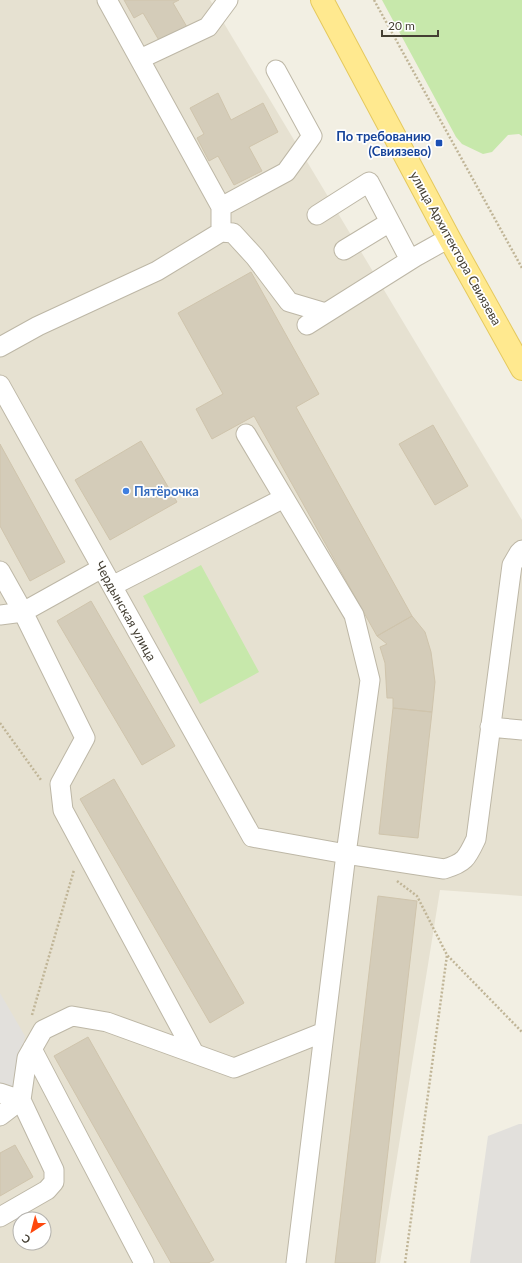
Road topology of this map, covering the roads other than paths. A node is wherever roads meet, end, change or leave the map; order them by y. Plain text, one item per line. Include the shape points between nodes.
1 (107, 0) edge
2 (228, 0) edge
3 (322, 0) edge
4 (140, 60) junction
5 (276, 70) dead end
6 (221, 207) junction
7 (318, 215) dead end
8 (390, 222) junction
9 (221, 232) junction
10 (449, 238) junction
11 (344, 250) dead end
12 (410, 260) junction
13 (326, 313) junction
14 (307, 325) dead end
15 (0, 347) edge
16 (522, 369) edge
17 (0, 385) edge
18 (246, 434) dead end
19 (284, 498) junction
20 (522, 550) edge
21 (102, 568) junction
22 (0, 571) edge
23 (112, 586) junction
24 (23, 612) junction
25 (0, 615) edge
26 (490, 727) junction
27 (522, 730) edge
28 (346, 854) junction
29 (324, 1032) junction
30 (32, 1049) junction
31 (194, 1053) junction
32 (0, 1093) edge
33 (20, 1100) junction
34 (0, 1116) edge
35 (0, 1217) edge
36 (144, 1263) edge
37 (296, 1263) edge

1 - 4 street
2 - 4 street via 208,27
3 - 10 main road, улица Архитектора Свиязева
4 - 6 street
5 - 6 street via 312,136 286,172
6 - 9 street
7 - 8 street via 369,182
8 - 11 street
8 - 12 street
9 - 13 street via 234,233 289,302
9 - 15 street via 158,271 38,326
10 - 12 street
10 - 16 main road, улица Архитектора Свиязева
12 - 13 street
13 - 14 street
17 - 21 street, Чердынская улица
18 - 19 street
19 - 23 street
19 - 28 street via 354,615 370,680
20 - 26 street via 512,565
21 - 23 street, Чердынская улица
21 - 24 street
22 - 24 street
23 - 28 street, Чердынская улица via 252,837
24 - 25 street
24 - 31 street via 86,738 60,784 63,810
26 - 27 street
26 - 28 street via 476,839 469,853 459,864 444,869
28 - 29 street
29 - 31 street via 234,1068
29 - 37 street
30 - 31 street via 43,1030 72,1016 107,1022
30 - 33 street via 27,1058
30 - 36 street
32 - 33 street
33 - 34 street
33 - 35 street via 54,1170 54,1182 47,1190

